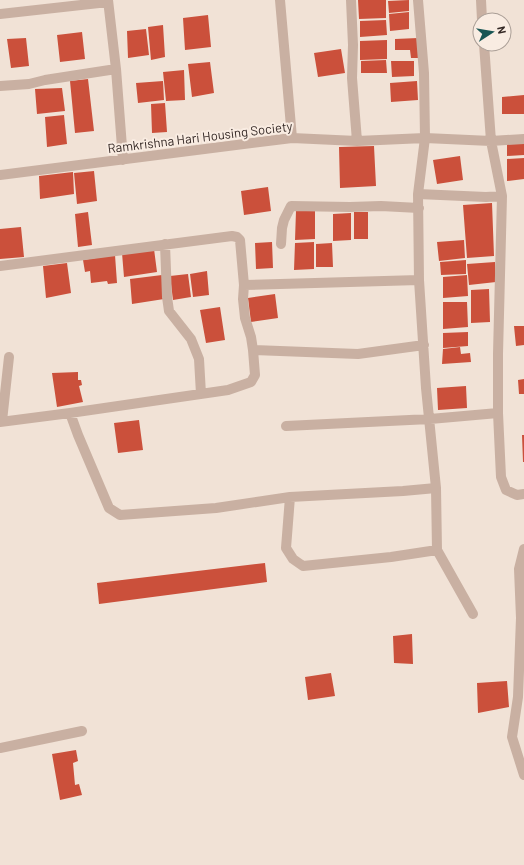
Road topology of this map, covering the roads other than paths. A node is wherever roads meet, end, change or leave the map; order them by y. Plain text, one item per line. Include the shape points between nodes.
1 (280, 0) edge
2 (351, 0) edge
3 (418, 0) edge
4 (480, 0) edge
5 (108, 1) edge
6 (481, 12) edge
7 (0, 14) edge
8 (485, 52) edge
9 (116, 70) junction
10 (0, 86) edge
11 (292, 138) junction
12 (424, 138) junction
13 (524, 139) edge
14 (357, 141) junction
15 (491, 141) junction
16 (123, 160) junction
17 (0, 175) edge
18 (418, 194) junction
19 (502, 196) junction
20 (419, 208) junction
21 (165, 244) junction
22 (281, 244) dead end
23 (0, 266) edge
24 (419, 280) junction
25 (244, 286) junction
26 (424, 345) junction
27 (253, 350) junction
28 (10, 357) dead end
29 (201, 394) junction
30 (70, 413) junction
31 (498, 413) junction
32 (430, 419) junction
33 (1, 422) edge
34 (286, 426) dead end
35 (436, 488) junction
36 (524, 494) edge
37 (290, 497) junction
38 (524, 549) edge
39 (437, 550) junction
40 (473, 614) dead end
41 (82, 731) dead end
42 (0, 748) edge
43 (524, 775) edge

1 - 11 street
2 - 14 street via 352,78
3 - 12 street via 424,73
4 - 6 street
5 - 7 street
5 - 9 street
8 - 15 street
9 - 10 street
9 - 16 street
11 - 14 street, Ramkrishna Hari Housing Society
11 - 16 street, Ramkrishna Hari Housing Society
12 - 14 street, Ramkrishna Hari Housing Society
12 - 15 street, Ramkrishna Hari Housing Society
12 - 18 street
13 - 15 street, Ramkrishna Hari Housing Society
15 - 19 street
16 - 17 street, Ramkrishna Hari Housing Society
18 - 19 street
18 - 20 street
19 - 31 street
20 - 22 street via 291,206 284,220
20 - 24 street
21 - 23 street
21 - 25 street via 237,237 240,240
21 - 29 street via 169,311 191,340 199,359
24 - 25 street
24 - 26 street
25 - 27 street via 245,318
26 - 27 street via 358,354
26 - 32 street
27 - 29 street via 255,375 251,382 228,390
28 - 33 street
29 - 30 street
30 - 33 street
30 - 37 street via 109,508 120,515 216,508
31 - 32 street
31 - 36 street via 501,477 506,490
32 - 34 street
32 - 35 street
35 - 37 street
35 - 39 street
37 - 39 street via 286,548 293,559 303,566
38 - 43 street via 519,569 521,618 518,697 512,736
39 - 40 street
41 - 42 street

